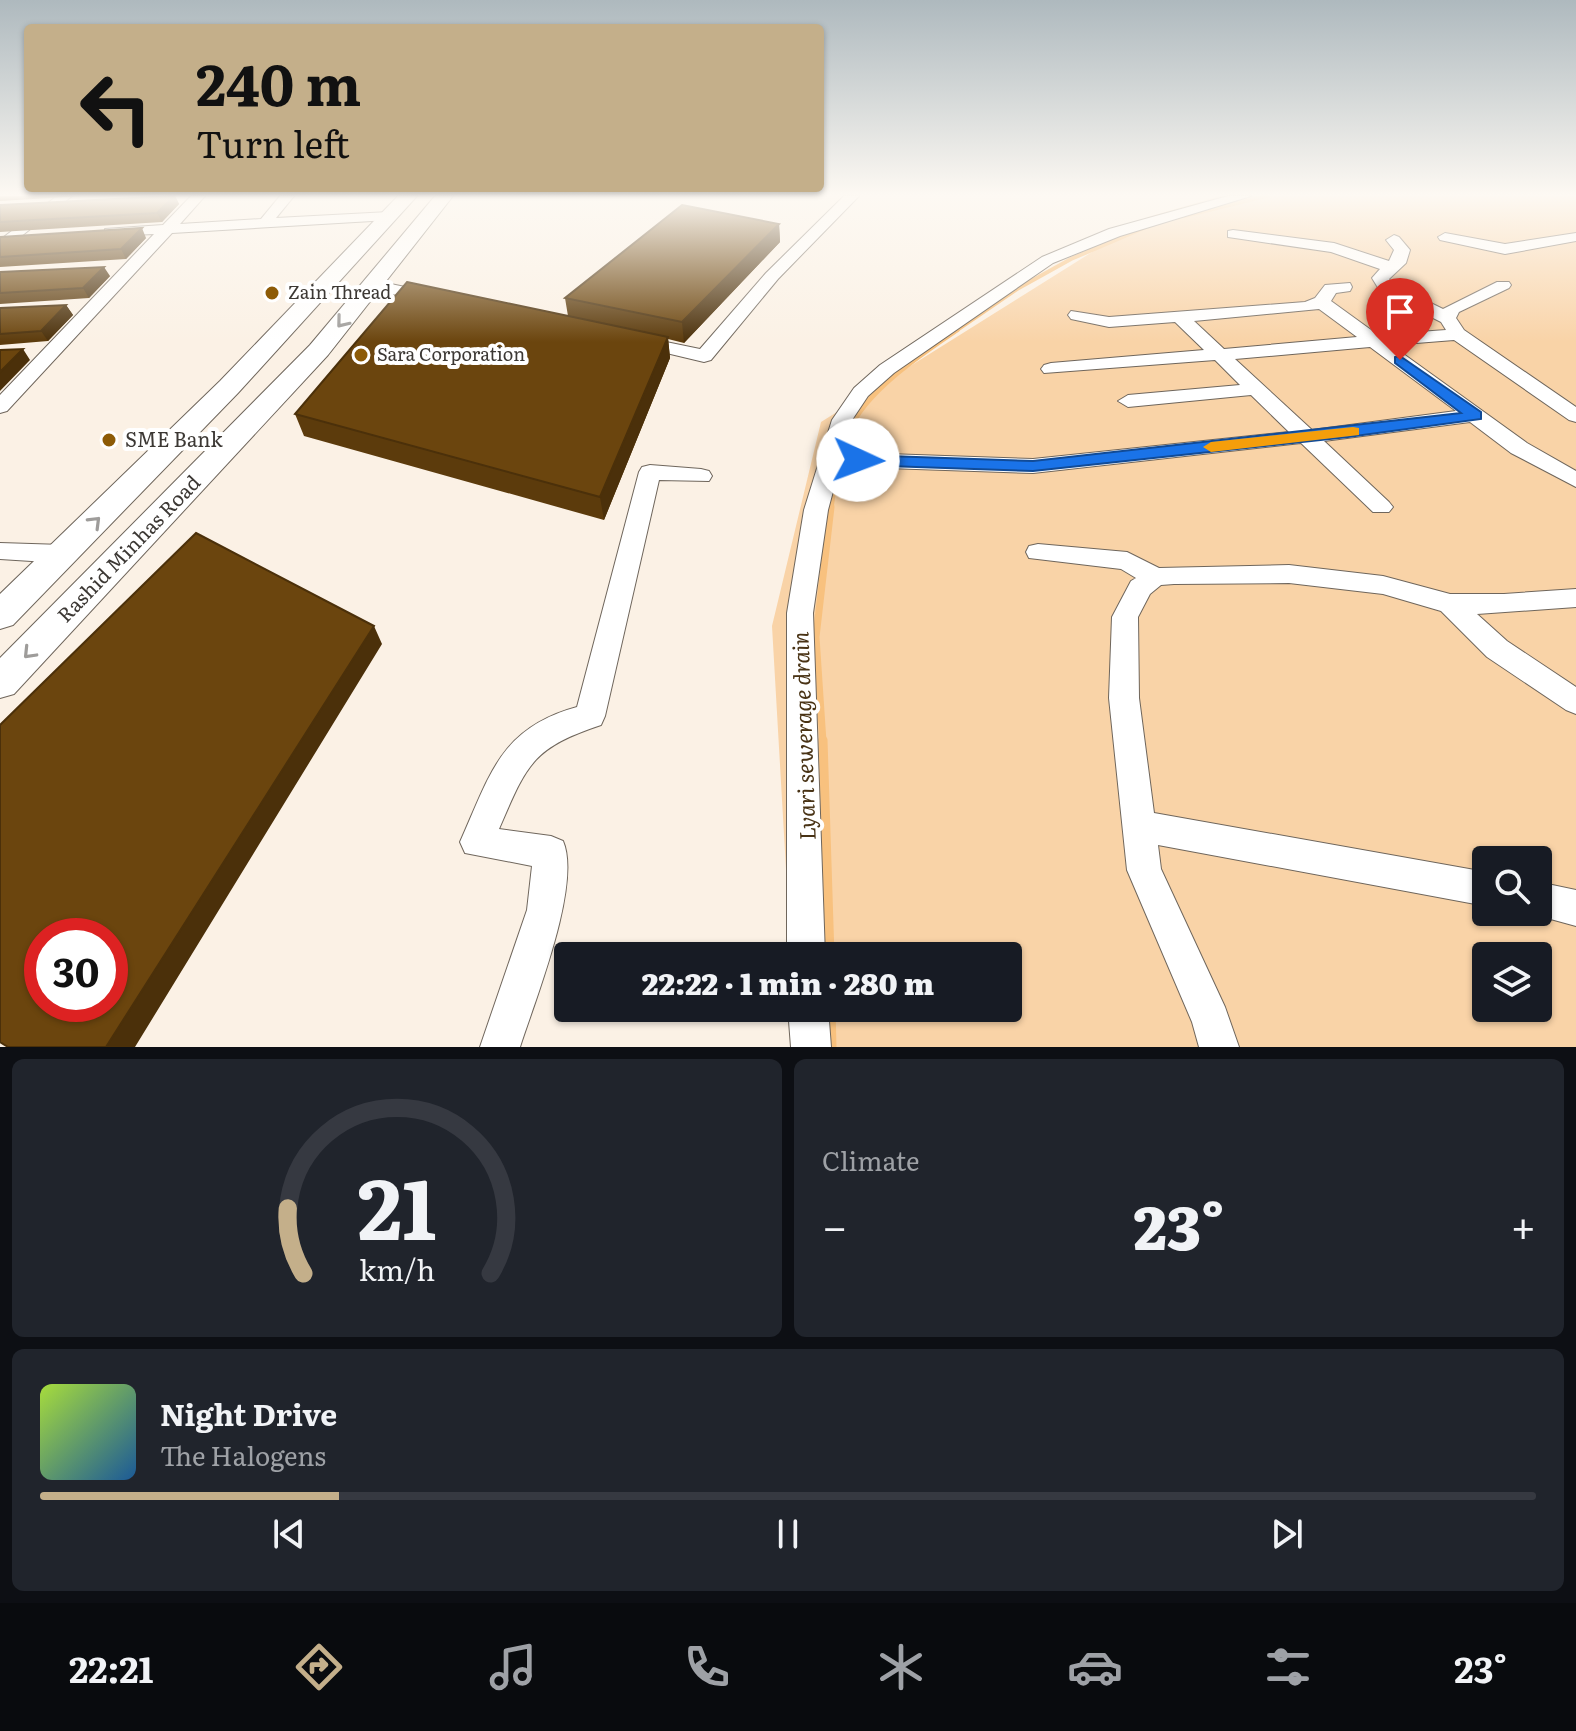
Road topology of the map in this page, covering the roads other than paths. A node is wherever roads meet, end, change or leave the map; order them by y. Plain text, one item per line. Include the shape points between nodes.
1 (152, 245) edge
2 (362, 245) edge
3 (404, 245) edge
4 (803, 245) edge
5 (1085, 245) edge
6 (1311, 245) edge
7 (1398, 245) edge
8 (1484, 245) edge
9 (1529, 245) edge
10 (131, 267) junction
11 (1390, 267) junction
12 (102, 269) edge
13 (372, 285) junction
14 (1503, 285) dead end
15 (1344, 287) dead end
16 (448, 301) edge
17 (1321, 302) junction
18 (95, 306) junction
19 (63, 308) edge
20 (1077, 315) dead end
21 (1180, 317) junction
22 (1447, 318) junction
23 (1458, 334) junction
24 (614, 336) edge
25 (1375, 342) junction
26 (54, 349) junction
27 (27, 351) dead end
28 (1220, 354) junction
29 (1051, 369) dead end
30 (1257, 389) junction
31 (1128, 401) dead end
32 (2, 404) edge
33 (1475, 415) junction
34 (1576, 416) edge
35 (1308, 437) junction
36 (858, 460) dead end
37 (701, 476) dead end
38 (1576, 480) edge
39 (1381, 507) dead end
40 (0, 551) edge
41 (1038, 552) dead end
42 (63, 554) junction
43 (1155, 577) junction
44 (1576, 598) edge
45 (1450, 604) junction
46 (0, 616) edge
47 (0, 683) edge
48 (1576, 702) edge
49 (1139, 826) junction
50 (1472, 886) edge
51 (1552, 903) edge
52 (1576, 908) edge
53 (806, 942) edge
54 (809, 1022) edge
55 (500, 1047) edge
56 (811, 1047) edge
57 (1219, 1047) edge

1 - 10 street
42 -> 2 main road, Rashid Minhas Road
3 - 13 main road, Rashid Minhas Road
4 - 24 street via 704,356
5 - 53 street via 1017,276 887,369 861,392 842,420 816,510 800,613
6 - 11 street
7 - 11 street via 1400,260
8 - 9 street via 1505,249
10 - 12 street
10 - 18 street
11 - 22 street via 1380,278 1386,287
13 - 16 street
13 -> 47 main road, Rashid Minhas Road via 319,350
14 - 22 street via 1452,309
15 - 17 street via 1331,289
17 - 21 street
17 - 25 street
18 - 19 street
18 - 26 street
20 - 21 street via 1109,322
21 - 28 street
22 - 23 street
23 - 25 street
23 - 34 street
25 - 28 street
25 - 33 street
26 - 27 street
26 - 32 street
28 - 29 street
28 - 30 street
30 - 31 street
30 - 35 street
33 - 35 street
33 - 38 street
35 - 36 street via 1033,466
35 - 39 street
37 - 55 street via 650,472 590,716 536,735 514,761 477,842 551,852 545,910
40 - 42 street
41 - 43 street via 1127,561
42 - 46 main road, Rashid Minhas Road
43 - 45 street via 1289,574 1383,585
43 - 49 street via 1140,588 1125,617 1124,698
44 - 45 street
45 - 48 street via 1497,649
49 - 50 street
49 - 57 street via 1144,870
51 - 52 street
54 - 56 street

